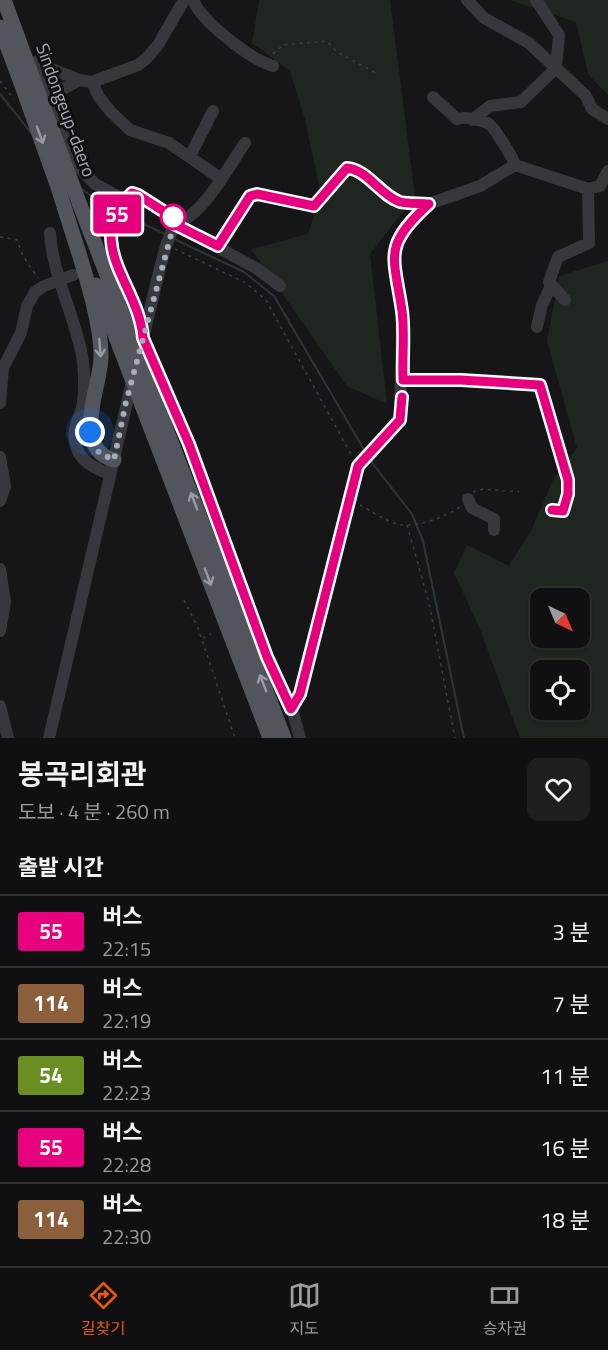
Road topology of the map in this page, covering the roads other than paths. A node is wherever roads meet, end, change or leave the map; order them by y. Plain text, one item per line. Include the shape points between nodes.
1 (4, 0) edge
2 (10, 0) edge
3 (183, 0) edge
4 (193, 0) edge
5 (466, 0) edge
6 (536, 0) edge
7 (0, 27) edge
8 (35, 62) junction
9 (269, 65) road end
10 (556, 68) junction
11 (79, 80) junction
12 (92, 82) junction
13 (44, 96) junction
14 (433, 97) dead end
15 (213, 111) dead end
16 (608, 119) edge
17 (472, 120) junction
18 (245, 143) dead end
19 (190, 156) junction
20 (514, 165) junction
21 (608, 171) edge
22 (220, 178) junction
23 (588, 189) junction
24 (59, 190) junction
25 (122, 202) junction
26 (429, 204) junction
27 (173, 226) junction
28 (50, 233) dead end
29 (218, 246) junction
30 (73, 275) dead end
31 (58, 281) junction
32 (280, 286) dead end
33 (551, 286) junction
34 (565, 300) dead end
35 (537, 327) dead end
36 (136, 335) junction
37 (403, 380) junction
38 (0, 403) edge
39 (0, 457) edge
40 (112, 467) junction
41 (468, 499) dead end
42 (0, 501) edge
43 (552, 510) dead end
44 (494, 530) dead end
45 (0, 569) edge
46 (0, 631) edge
47 (0, 706) edge
48 (291, 709) junction
49 (8, 738) edge
50 (49, 738) edge
51 (270, 738) edge
52 (284, 738) edge
53 (300, 738) edge

1 - 13 main road, Sindongeup-daero
2 - 8 main road
3 - 12 street via 164,36 146,59
4 - 9 street via 221,31 248,54
5 - 10 street via 484,18 528,43
6 - 10 street via 559,35
7 -> 24 main road, Sindongeup-daero, bridge
8 - 11 street
8 - 13 street
10 - 16 street via 586,96 592,109
10 - 17 street via 521,102 490,106
11 - 12 street
11 - 13 street
12 - 19 street via 99,97 130,130 169,143
13 - 25 street via 73,161 95,184
13 - 36 main road, Sindongeup-daero, bridge via 80,205
14 - 17 street via 457,119 463,116
15 - 19 street
17 - 20 street via 495,129 498,139 512,154
18 - 22 street
19 - 22 street
20 - 23 street
20 - 26 street via 480,186
21 - 23 street via 600,186
22 - 27 street via 193,214
23 - 33 street via 589,243 558,257
24 -> 40 main road via 98,328 100,373 90,432 99,453
24 -> 51 main road, Sindongeup-daero, bridge
25 - 27 street via 132,193 138,195 171,216
25 - 36 street via 107,255 142,321
26 - 29 street via 401,202 347,168 314,206 257,194 250,196
26 - 37 street via 403,232 393,254 402,312
27 - 29 street
27 - 36 street
28 - 31 street
29 - 32 street
30 - 31 street
31 - 38 street via 36,292 27,306 21,333 3,368
31 - 40 street via 83,363 83,402 74,427 75,442 80,456 92,467
33 - 34 street
33 - 35 street
36 - 40 street
36 - 48 street via 189,444 267,657
52 -> 36 main road, Sindongeup-daero, bridge via 152,392
37 - 43 street via 540,385 568,480 563,511
37 - 48 street via 400,420 360,465 348,499 300,694
39 - 42 street via 5,486
40 - 50 street
41 - 44 street via 472,508 495,519
45 - 46 street via 5,602
47 - 49 street
48 - 53 street

